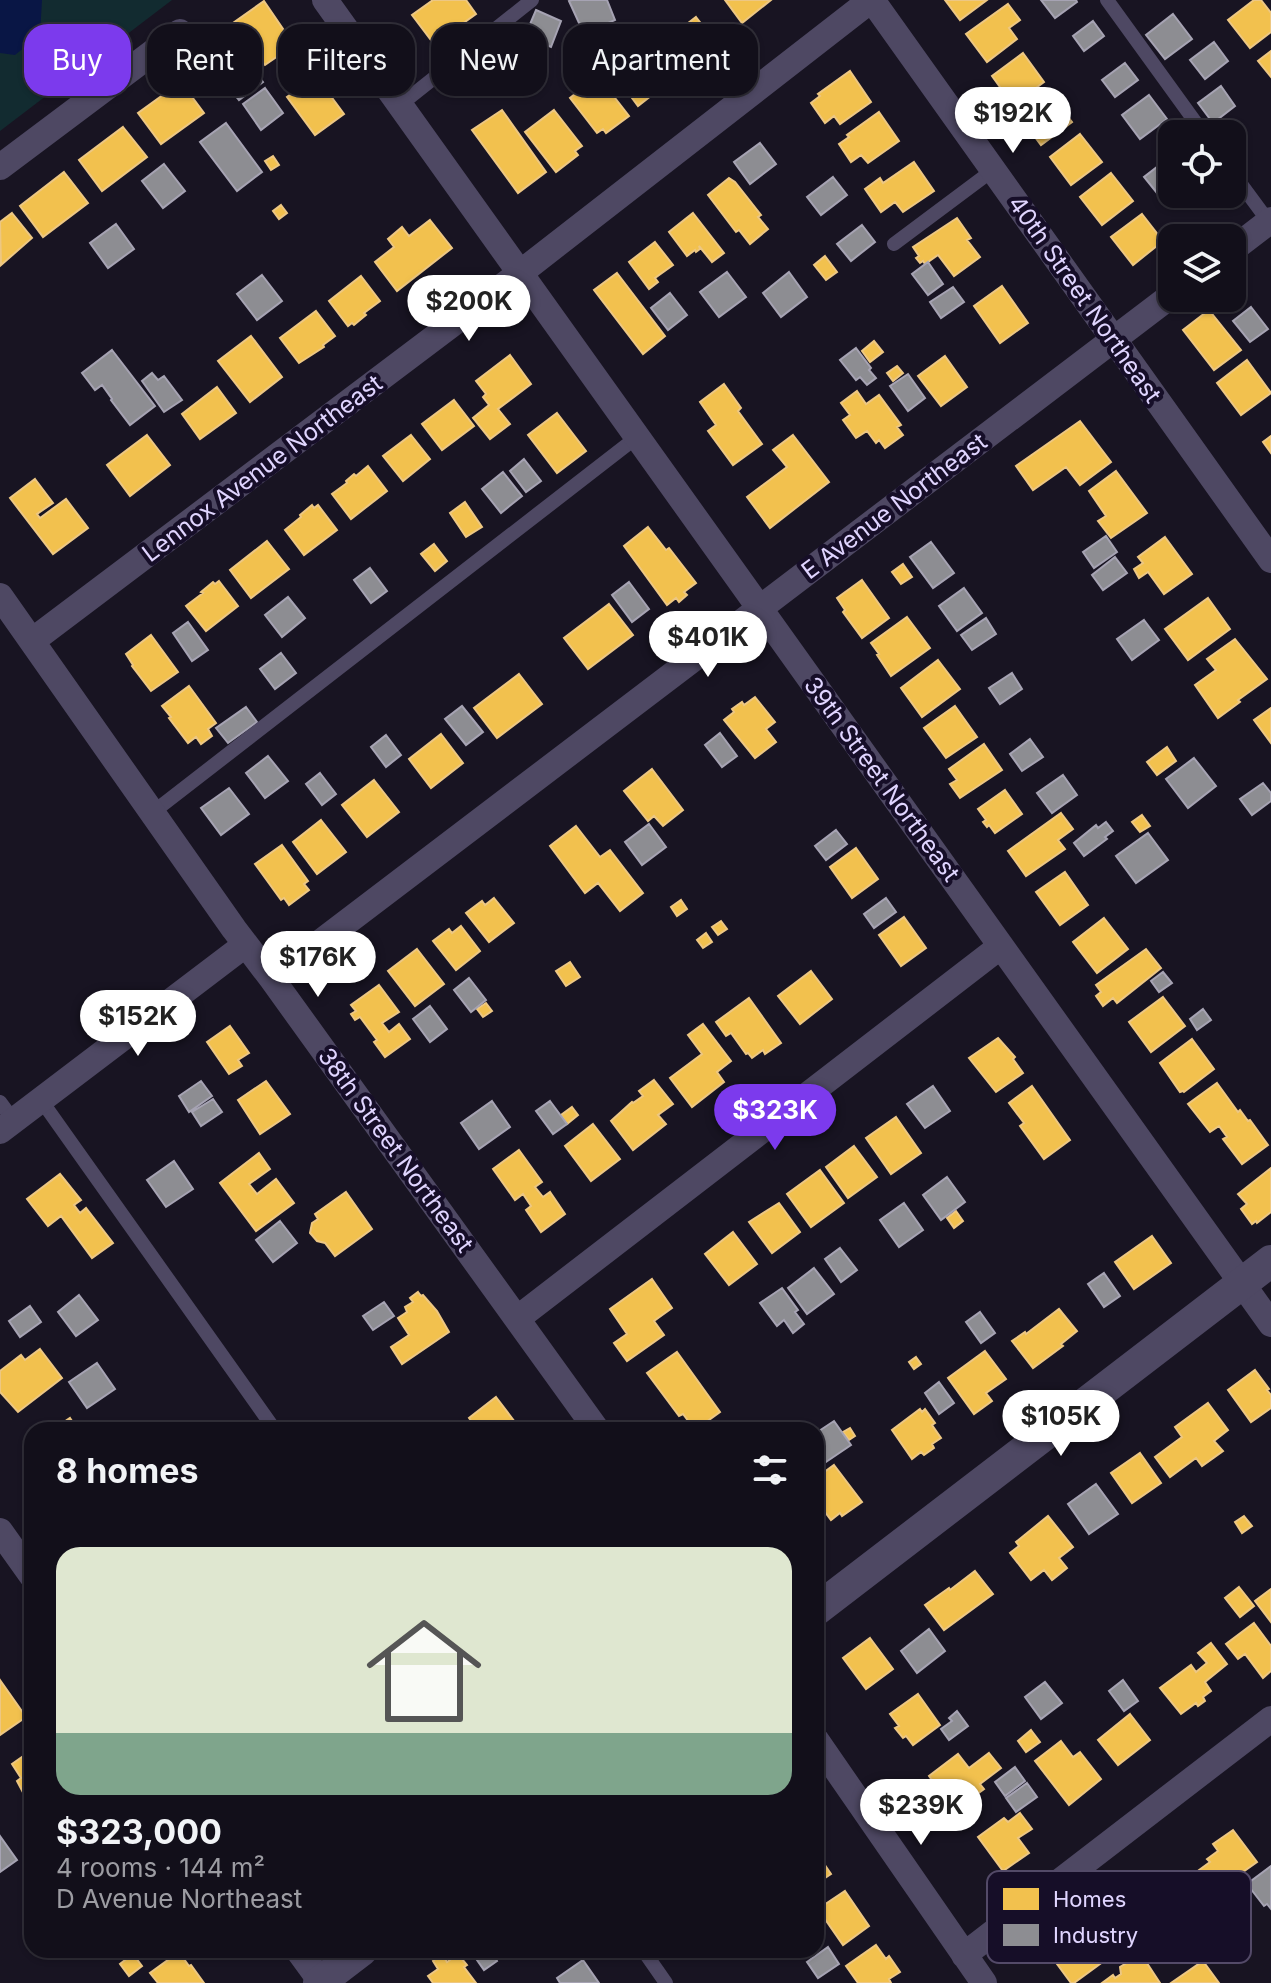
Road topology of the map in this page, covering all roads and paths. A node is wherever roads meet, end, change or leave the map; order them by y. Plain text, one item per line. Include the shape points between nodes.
1 (325, 0) edge
2 (532, 0) edge
3 (872, 0) edge
4 (1107, 0) edge
5 (147, 57) edge
6 (400, 105) junction
7 (1194, 120) edge
8 (0, 167) edge
9 (993, 170) junction
10 (1246, 190) edge
11 (1270, 221) edge
12 (1246, 239) edge
13 (894, 244) dead end
14 (520, 273) junction
15 (1158, 306) edge
16 (1114, 339) junction
17 (637, 437) junction
18 (1271, 560) edge
19 (0, 596) edge
20 (760, 608) junction
21 (32, 641) junction
22 (152, 813) junction
23 (245, 945) junction
24 (1001, 946) junction
25 (272, 979) junction
26 (41, 1100) junction
27 (5, 1118) edge
28 (1271, 1261) edge
29 (1242, 1284) junction
30 (518, 1318) junction
31 (1271, 1324) edge
32 (269, 1422) edge
33 (591, 1422) edge
34 (0, 1531) edge
35 (24, 1565) edge
36 (824, 1604) edge
37 (1271, 1719) edge
38 (824, 1752) edge
39 (1073, 1871) edge
40 (987, 1937) edge
41 (964, 1955) junction
42 (303, 1958) edge
43 (352, 1958) edge
44 (649, 1958) edge
45 (320, 1983) edge
46 (666, 1983) edge
47 (984, 1983) edge

1 - 6 street, 39th Street Northeast
2 - 6 lane
3 - 9 street, 40th Street Northeast
3 - 14 street, Lennox Avenue Northeast
4 - 7 lane
5 - 8 street
6 - 14 street, 39th Street Northeast
9 - 13 lane
9 - 16 street, 40th Street Northeast
10 - 11 lane
11 - 12 street
14 - 17 street, 39th Street Northeast
14 - 21 street, Lennox Avenue Northeast
15 - 16 street, E Avenue Northeast
16 - 18 street, 40th Street Northeast
16 - 20 street, E Avenue Northeast
17 - 20 street, 39th Street Northeast
17 - 22 lane
19 - 21 street, 38th Street Northeast
20 - 24 street, 39th Street Northeast
20 - 25 street, E Avenue Northeast
21 - 22 street, 38th Street Northeast
22 - 23 street, 38th Street Northeast
23 - 25 street, 38th Street Northeast
23 - 26 street
24 - 29 street, 39th Street Northeast
24 - 30 street
25 - 30 street, 38th Street Northeast
26 - 27 street
26 - 32 lane
28 - 29 street
29 - 31 street, 39th Street Northeast
29 - 36 street
30 - 33 street, 38th Street Northeast
34 - 35 street
37 - 39 street
38 - 41 street
40 - 41 street
41 - 47 street
42 - 45 street
43 - 45 street
44 - 46 lane

